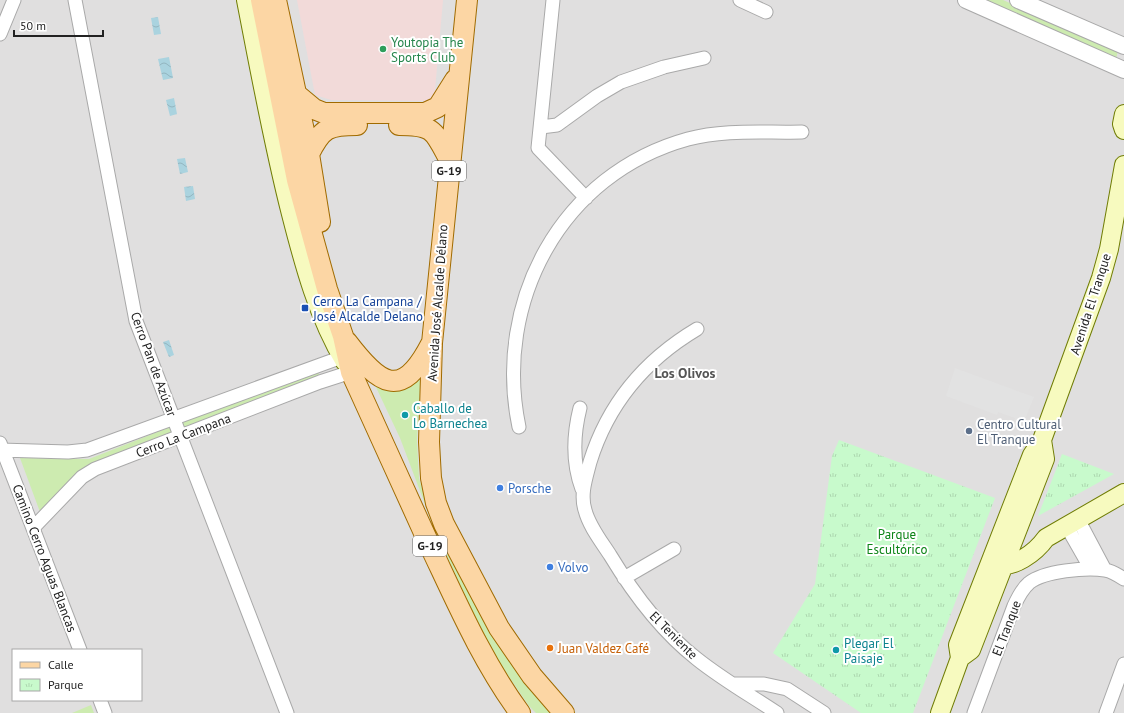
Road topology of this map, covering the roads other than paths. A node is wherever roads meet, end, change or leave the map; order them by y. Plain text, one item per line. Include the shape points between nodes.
1 (14, 0) edge
2 (75, 0) edge
3 (246, 0) edge
4 (261, 0) edge
5 (276, 0) edge
6 (467, 0) edge
7 (553, 0) edge
8 (740, 0) edge
9 (966, 0) edge
10 (1018, 0) edge
11 (766, 12) dead end
12 (995, 13) junction
13 (1048, 13) junction
14 (0, 34) edge
15 (1124, 46) edge
16 (704, 58) dead end
17 (1124, 70) edge
18 (459, 72) junction
19 (296, 94) junction
20 (1124, 114) edge
21 (540, 127) junction
22 (1124, 130) edge
23 (802, 132) dead end
24 (309, 154) junction
25 (450, 161) junction
26 (1124, 165) edge
27 (586, 198) junction
28 (327, 289) junction
29 (697, 328) dead end
30 (343, 336) junction
31 (432, 342) junction
32 (346, 364) junction
33 (580, 408) dead end
34 (174, 418) junction
35 (519, 427) dead end
36 (181, 437) junction
37 (1042, 440) junction
38 (1, 448) edge
39 (583, 491) junction
40 (1124, 493) edge
41 (1024, 515) junction
42 (33, 528) junction
43 (1061, 530) junction
44 (674, 549) dead end
45 (999, 558) junction
46 (1091, 569) junction
47 (1105, 570) junction
48 (624, 578) junction
49 (1124, 579) edge
50 (80, 649) edge
51 (1124, 664) edge
52 (732, 684) junction
53 (100, 701) edge
54 (105, 713) edge
55 (287, 713) edge
56 (520, 713) edge
57 (564, 713) edge
58 (777, 713) edge
59 (824, 713) edge
60 (940, 713) edge
61 (974, 713) edge
62 (1106, 713) edge

1 - 14 street
2 - 34 street, Cerro Pan de Azúcar via 136,321
3 - 32 main road, G-19 via 280,174 296,235 318,304
4 - 28 main road via 297,180
5 - 19 main road
6 - 18 main road, Avenida José Alcalde Délano / G-19
7 - 21 street
8 - 11 street
9 - 12 street
10 - 13 street
12 - 13 street via 1008,10 1035,23 1044,24
12 - 17 street
13 - 15 street
16 - 21 street via 664,67 622,82 597,96 557,125
18 - 19 main road via 438,107 425,113 324,113 314,110
18 - 25 main road, Avenida José Alcalde Délano / G-19
19 - 24 main road
20 - 22 main road
21 - 27 street via 538,144 541,153
23 - 27 street via 730,132 686,140 635,162
24 - 25 main road via 325,131 337,125 419,125 435,134
24 - 28 main road via 322,234
25 - 31 main road, Avenida José Alcalde Délano / G-19
26 - 37 main road, Avenida El Tranque via 1109,249 1101,278
27 - 35 street via 561,226 541,258 520,310 512,369
28 - 30 main road
29 - 39 street, El Teniente via 655,358 625,391 604,424 596,443
30 - 31 main road via 366,367 377,376 390,381 401,380 410,375 422,361
30 - 32 main road
31 - 57 main road, Avenida José Alcalde Délano / G-19 via 429,460 436,503 444,524 499,628 532,676
32 - 34 street, Cerro La Campana
32 - 36 street, Cerro La Campana via 320,382
32 - 56 main road, G-19 via 473,636 497,680
33 - 39 street, El Teniente via 574,456
34 - 36 street, Cerro Pan de Azúcar
34 - 38 street, Cerro La Campana via 80,452
36 - 42 street, Cerro La Campana via 95,469 82,478
36 - 55 street, Cerro Pan de Azúcar
37 - 41 main road, Avenida El Tranque via 1045,459
37 - 45 main road, Avenida El Tranque via 1032,455
38 - 42 street, Camino Cerro Aguas Blancas
39 - 48 street, El Teniente via 588,518
40 - 43 main road
41 - 43 main road via 1028,527 1035,532
41 - 45 main road, Avenida El Tranque
42 - 50 street, Camino Cerro Aguas Blancas
43 - 45 main road via 1040,537
43 - 46 street
43 - 47 street
44 - 48 street
45 - 60 main road, Avenida El Tranque via 958,645 960,658
46 - 47 street, El Tranque
46 - 61 street, El Tranque via 1043,576 1024,588 1014,606
47 - 49 street, El Tranque
48 - 52 street, El Teniente via 649,611 679,643
51 - 62 street
52 - 58 street, El Teniente
52 - 59 street via 764,684 787,689
53 - 54 street

